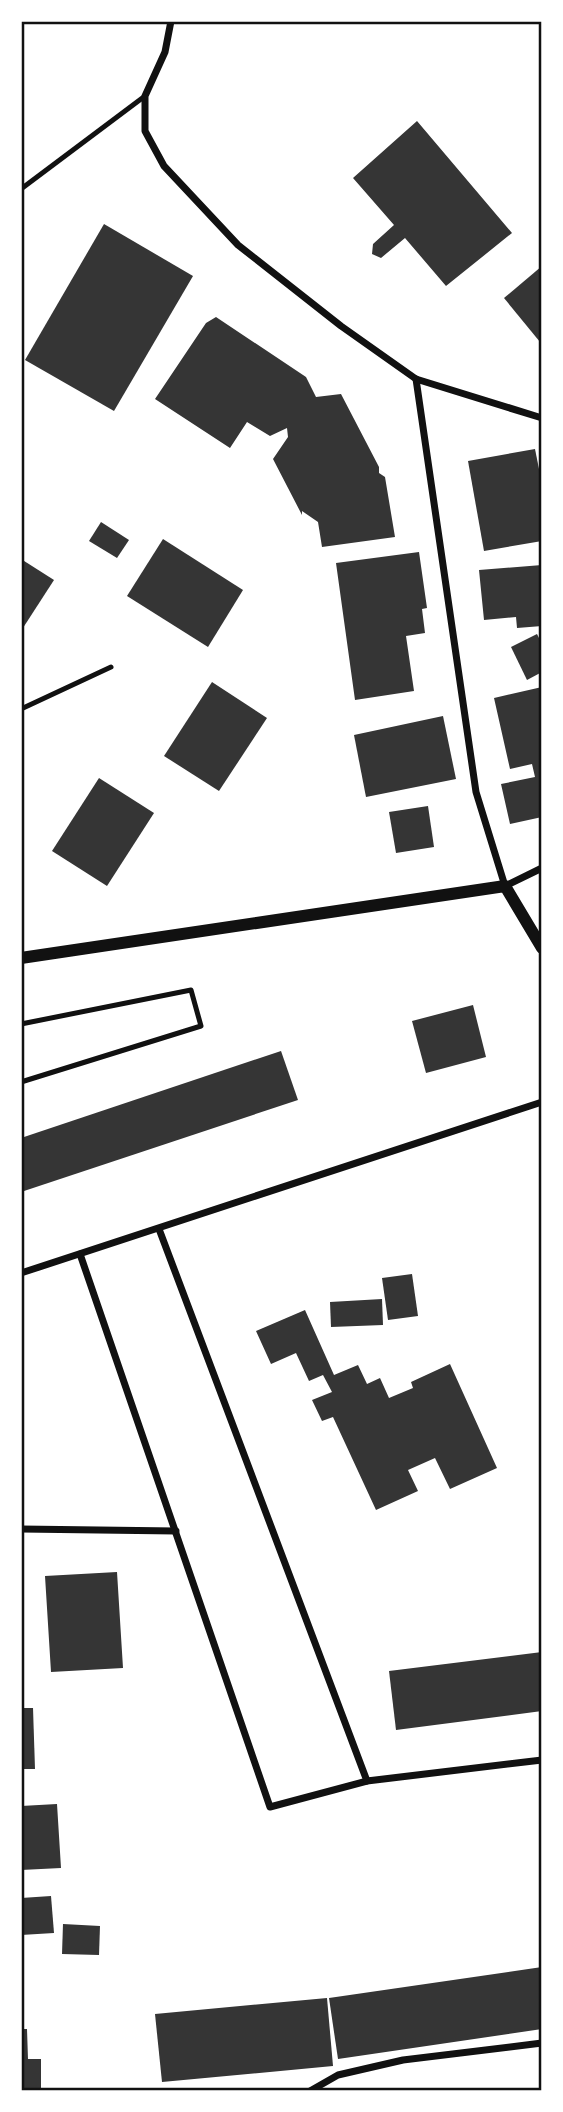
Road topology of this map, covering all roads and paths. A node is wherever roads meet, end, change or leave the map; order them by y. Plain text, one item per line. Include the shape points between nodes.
1 (171, 21) edge
2 (145, 96) junction
3 (21, 189) edge
4 (416, 379) junction
5 (542, 418) edge
6 (111, 667) dead end
7 (21, 709) edge
8 (542, 868) edge
9 (505, 886) junction
10 (542, 947) edge
11 (21, 958) edge
12 (21, 1024) edge
13 (21, 1082) edge
14 (542, 1101) edge
15 (159, 1229) junction
16 (80, 1254) junction
17 (21, 1273) edge
18 (21, 1529) edge
19 (176, 1531) junction
20 (542, 1760) edge
21 (367, 1781) junction
22 (542, 2043) edge
23 (310, 2091) edge

1 - 2 street via 165,52
2 - 3 lane
2 - 4 street via 145,131 164,166 238,245
4 - 5 street
4 - 9 street via 476,792
6 - 7 lane
8 - 9 street
9 - 10 street
9 - 11 street
12 - 13 lane via 191,990 201,1026
14 - 15 street
15 - 16 street
15 - 21 street
16 - 17 street
16 - 19 street
18 - 19 street
19 - 21 street via 270,1807
20 - 21 street
22 - 23 street via 403,2060 338,2075

